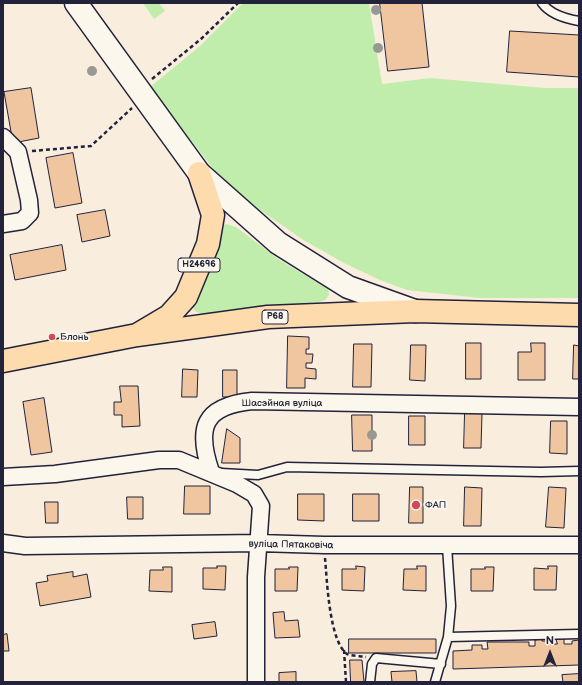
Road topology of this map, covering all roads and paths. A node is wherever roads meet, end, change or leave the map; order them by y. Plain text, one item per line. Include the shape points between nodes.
1 (76, 3) edge
2 (238, 3) edge
3 (542, 3) edge
4 (579, 21) edge
5 (141, 93) junction
6 (3, 137) edge
7 (18, 152) junction
8 (199, 173) junction
9 (3, 224) edge
10 (415, 311) junction
11 (579, 315) edge
12 (137, 335) junction
13 (3, 361) edge
14 (579, 407) edge
15 (579, 471) edge
16 (211, 472) junction
17 (3, 477) edge
18 (3, 543) edge
19 (259, 544) junction
20 (324, 545) junction
21 (579, 545) edge
22 (447, 546) junction
23 (579, 634) edge
24 (448, 637) junction
25 (344, 650) junction
26 (376, 658) junction
27 (441, 664) junction
28 (256, 682) edge
29 (346, 682) edge
30 (370, 682) edge
31 (435, 682) edge

1 - 5 main road, Н24696
2 - 5 path
3 - 4 lane via 566,19
5 - 7 path via 91,146
5 - 8 main road, Н24696
6 - 7 street
7 - 9 street via 30,213 22,221
8 - 10 main road, Н24696 via 278,243 348,287
8 - 12 main road, Н24696 via 213,215 208,244 186,297 169,316
10 - 11 main road, Р68
10 - 12 main road, Р68 via 268,317
12 - 13 main road, Р68
14 - 16 street, Шасэйная вуліца via 252,401 232,403 215,411 204,431 205,455
15 - 16 lane via 287,467 258,475
16 - 17 street via 179,460 159,460 55,474
16 - 19 street via 254,494 261,506
18 - 19 street, вуліца Пятаковіча via 25,546
19 - 20 street, вуліца Пятаковіча
19 - 28 street
20 - 22 street, вуліца Пятаковіча
20 - 25 path via 329,607 334,628
21 - 22 street, вуліца Пятаковіча
22 - 24 lane via 451,606
23 - 24 lane
24 - 27 lane
25 - 26 path via 348,654
25 - 29 path
26 - 27 lane
26 - 30 lane via 372,664
27 - 31 lane

